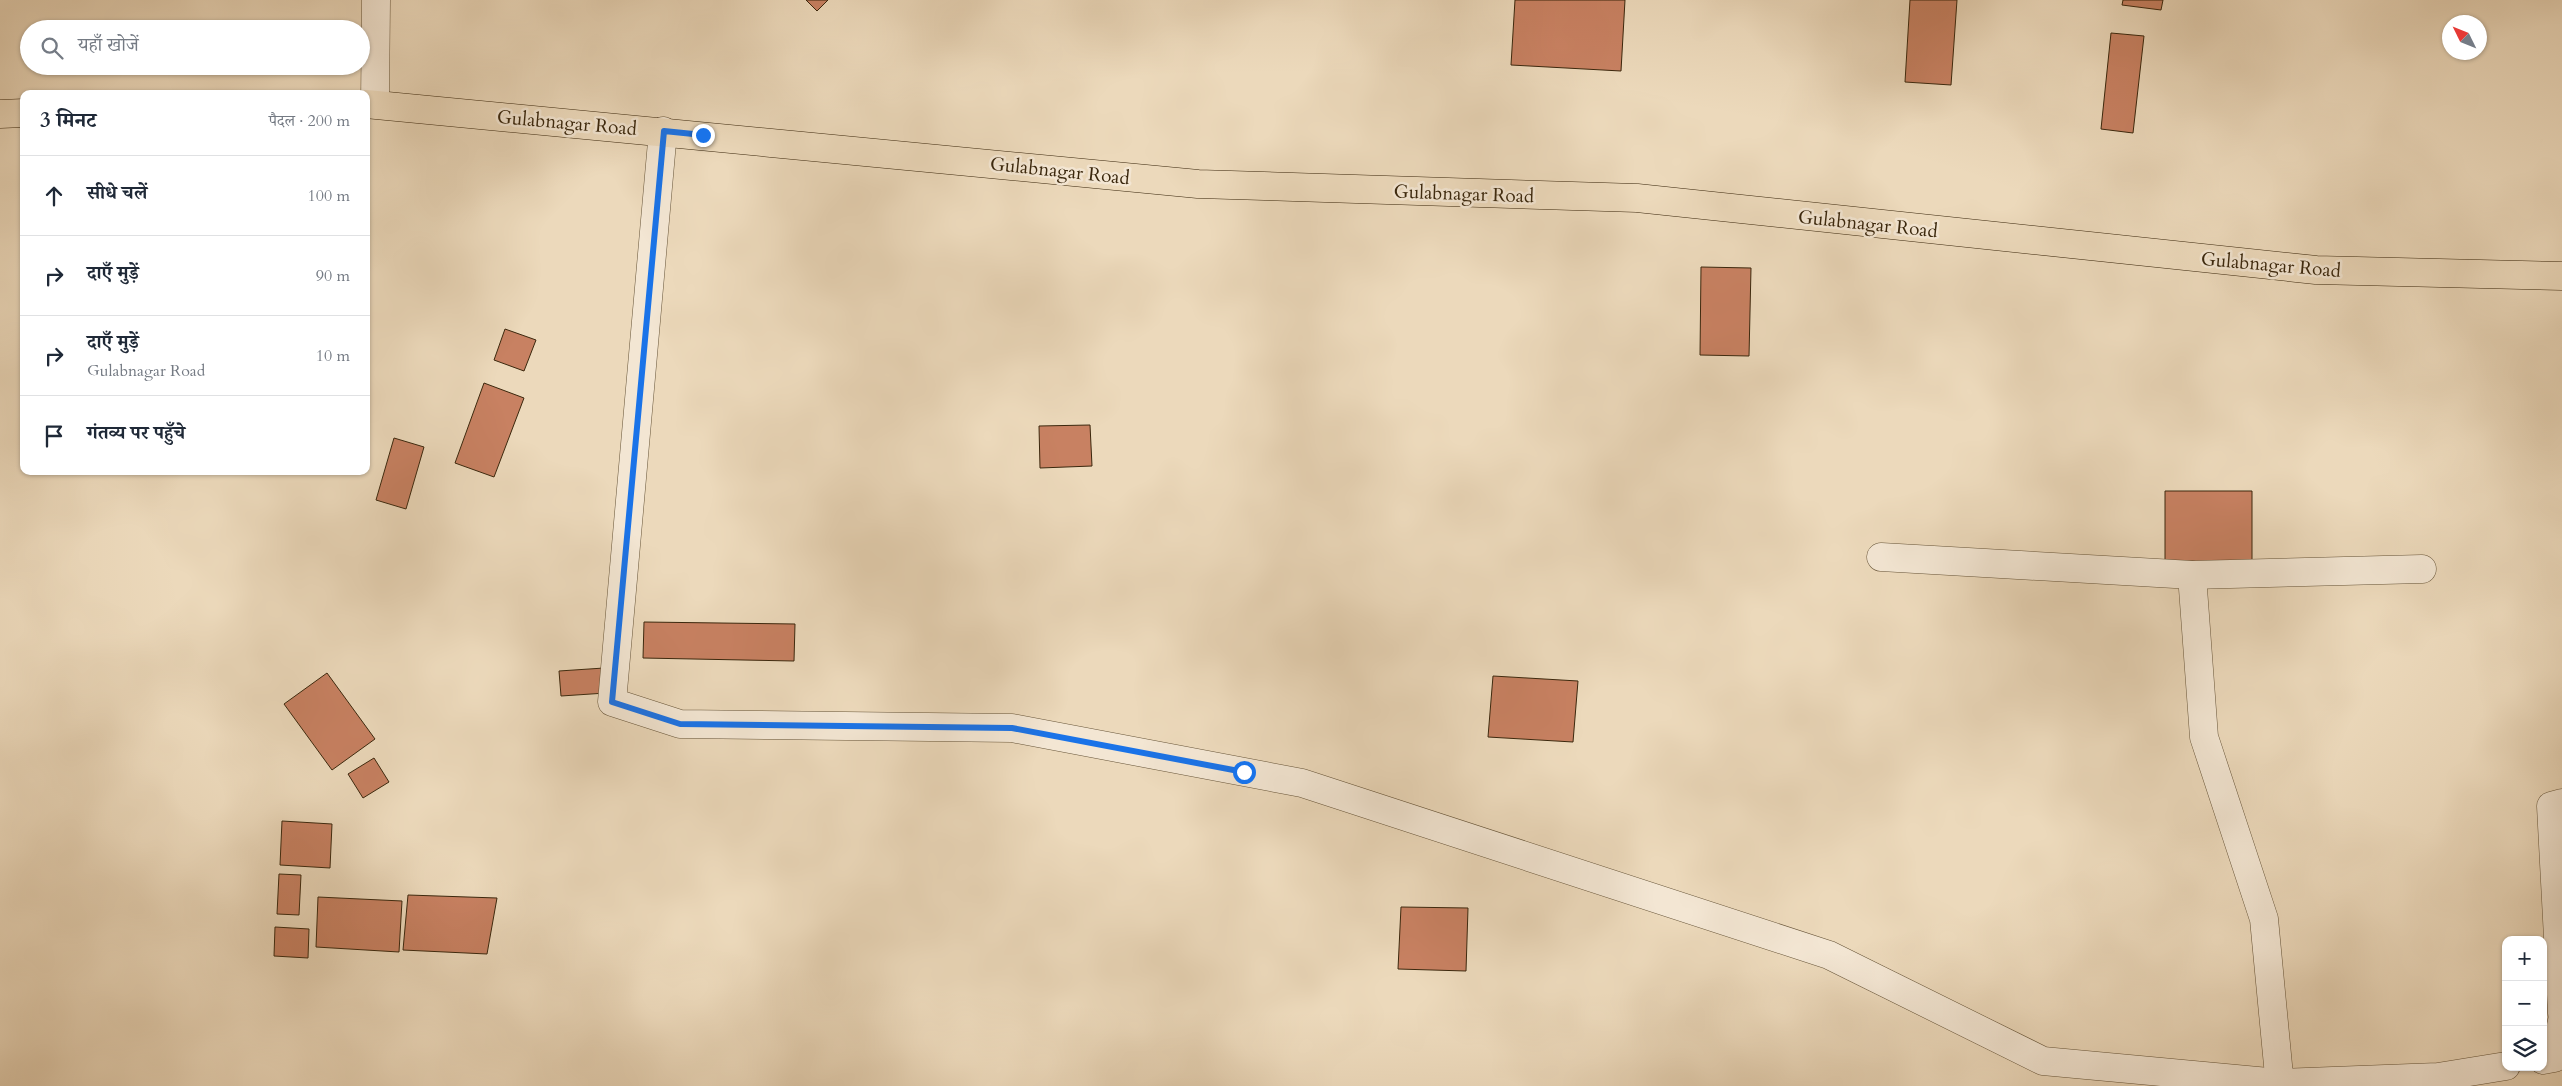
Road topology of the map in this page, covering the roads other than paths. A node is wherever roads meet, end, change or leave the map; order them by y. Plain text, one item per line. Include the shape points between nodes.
1 (376, 0) edge
2 (371, 104) edge
3 (20, 113) edge
4 (0, 114) edge
5 (664, 131) junction
6 (2562, 276) edge
7 (1881, 557) dead end
8 (2422, 569) dead end
9 (2192, 575) junction
10 (2562, 803) edge
11 (2562, 1014) edge
12 (2562, 1021) edge
13 (2547, 1059) edge
14 (2502, 1067) edge
15 (2279, 1084) edge

1 - 2 street
2 - 5 main road, Gulabnagar Road
3 - 4 main road
5 - 6 main road, Gulabnagar Road via 1198,184 1637,198 2316,270
5 - 15 street via 612,702 680,724 1012,728 1302,783 1829,955 2042,1060
7 - 9 street
8 - 9 street
9 - 15 street via 2204,737 2264,919
10 - 11 street via 2551,806
12 - 13 street via 2554,1058
14 - 15 street via 2438,1077

